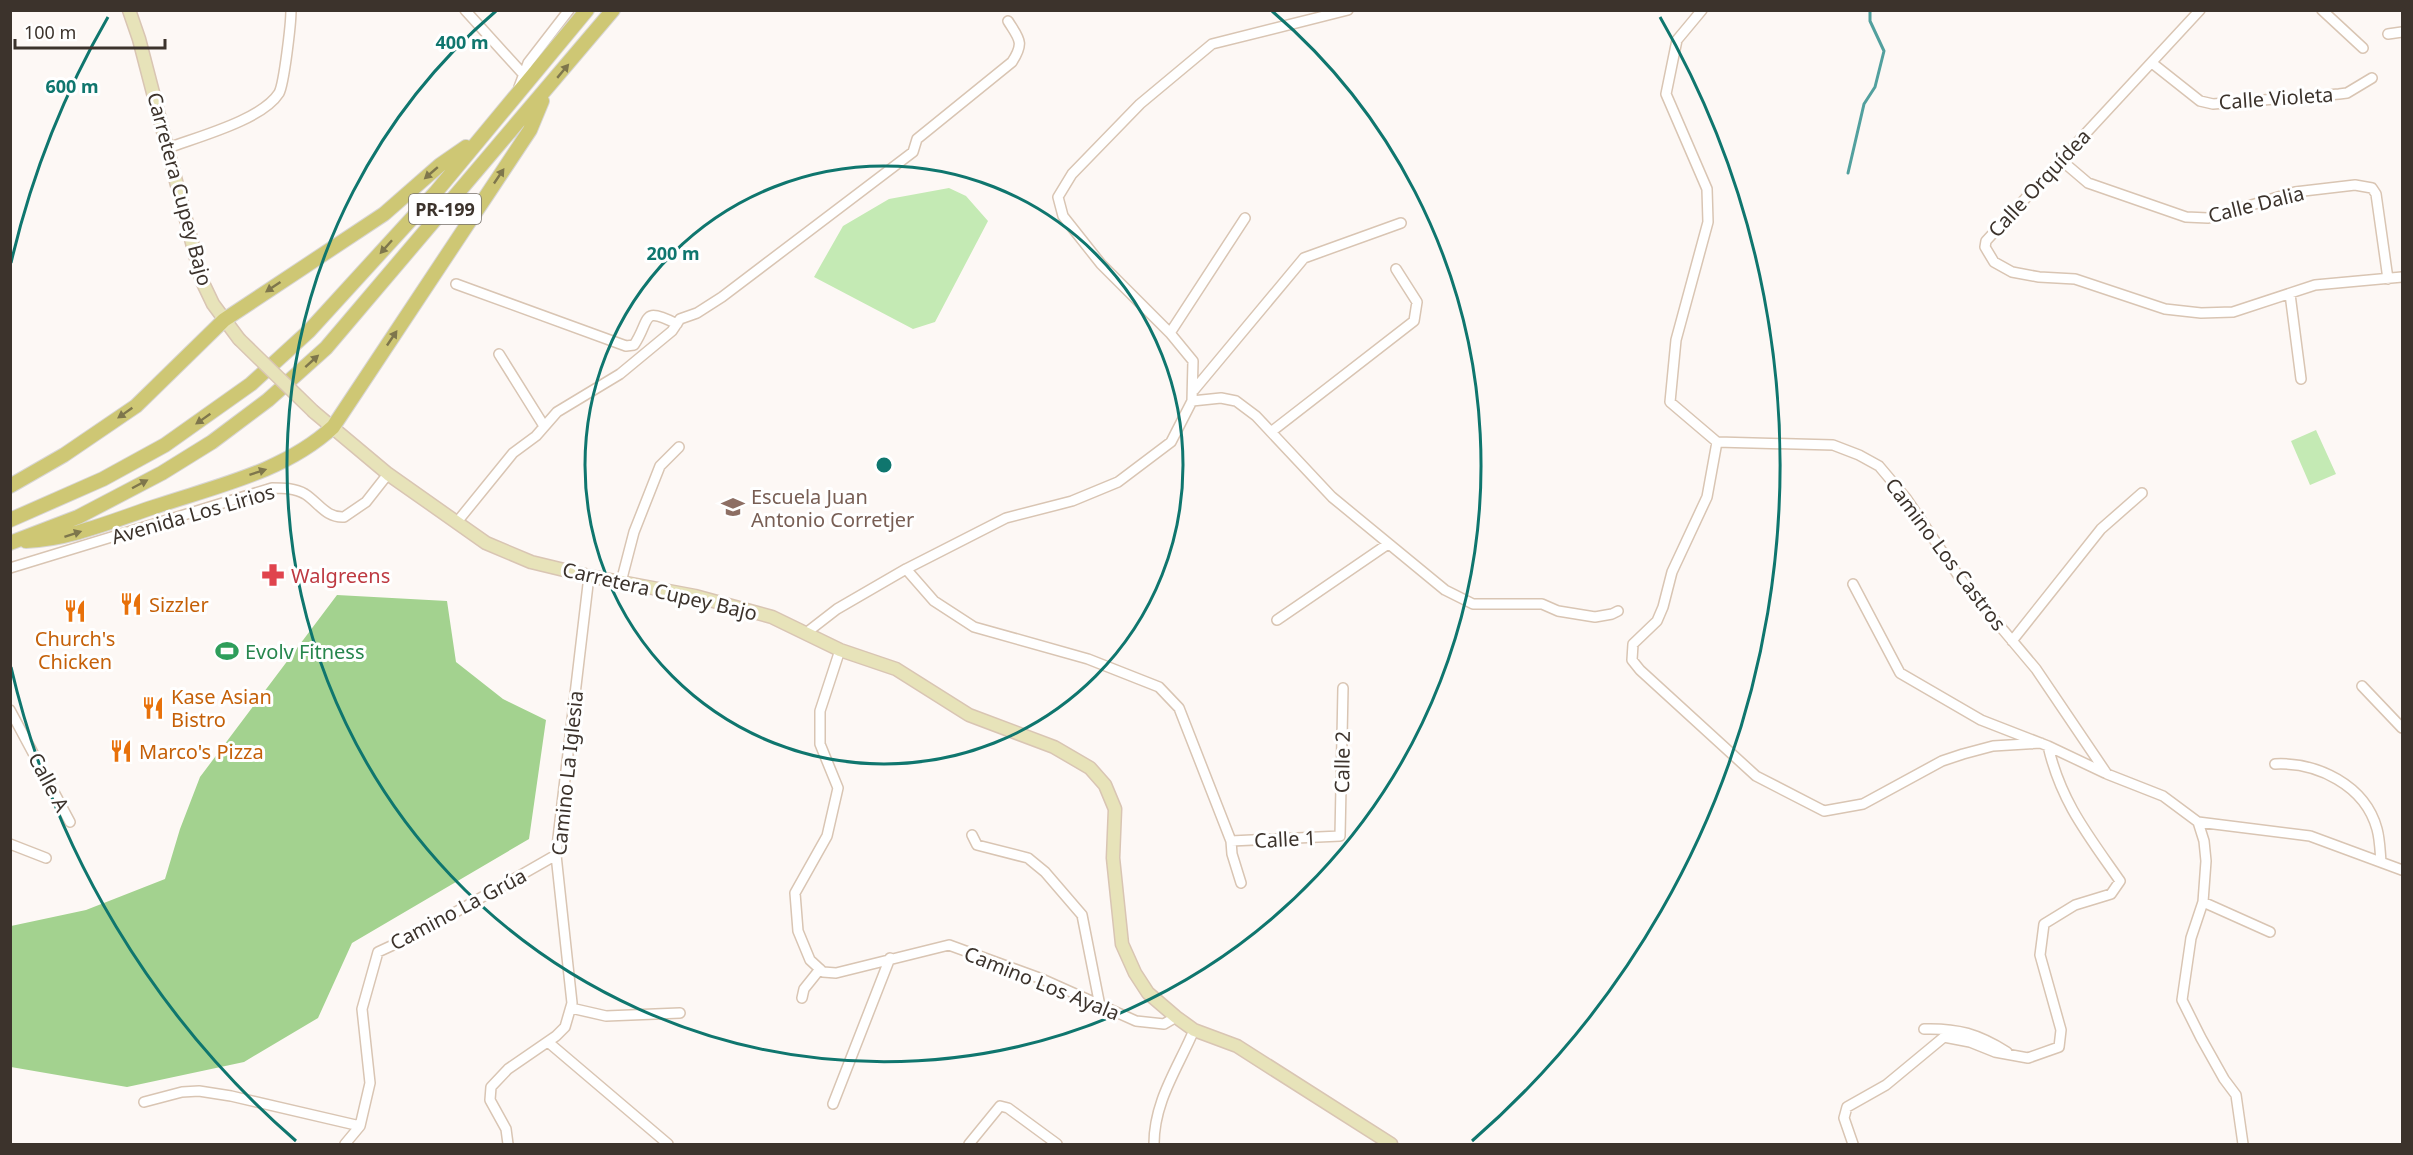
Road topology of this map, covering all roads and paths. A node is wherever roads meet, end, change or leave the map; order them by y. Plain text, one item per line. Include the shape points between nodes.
1 (129, 10) edge
2 (291, 10) edge
3 (465, 10) edge
4 (569, 10) edge
5 (587, 10) edge
6 (613, 10) edge
7 (1348, 10) edge
8 (1702, 10) edge
9 (2200, 10) edge
10 (2322, 10) edge
11 (1008, 21) dead end
12 (2403, 32) edge
13 (2388, 34) dead end
14 (2363, 48) dead end
15 (2152, 63) junction
16 (524, 75) junction
17 (2372, 78) dead end
18 (548, 88) junction
19 (518, 93) junction
20 (478, 139) junction
21 (168, 148) junction
22 (2061, 160) junction
23 (1245, 218) dead end
24 (1401, 223) dead end
25 (1396, 269) dead end
26 (2403, 277) edge
27 (2388, 279) junction
28 (456, 284) dead end
29 (2290, 294) junction
30 (224, 320) junction
31 (677, 324) junction
32 (1170, 333) junction
33 (499, 354) dead end
34 (2301, 379) dead end
35 (1194, 390) junction
36 (1192, 402) junction
37 (544, 426) junction
38 (333, 427) junction
39 (1271, 432) junction
40 (1717, 442) junction
41 (679, 447) dead end
42 (388, 474) junction
43 (10, 486) edge
44 (2142, 494) dead end
45 (10, 519) edge
46 (457, 522) junction
47 (13, 543) edge
48 (1388, 544) junction
49 (10, 568) edge
50 (906, 569) junction
51 (589, 576) junction
52 (621, 582) junction
53 (1853, 584) dead end
54 (1618, 611) dead end
55 (1277, 621) dead end
56 (806, 633) junction
57 (2012, 641) junction
58 (840, 650) junction
59 (2361, 686) dead end
60 (1344, 688) dead end
61 (10, 710) edge
62 (2403, 728) edge
63 (2044, 745) junction
64 (2275, 764) dead end
65 (2107, 774) junction
66 (70, 822) dead end
67 (2199, 822) junction
68 (972, 835) dead end
69 (1340, 836) joint
70 (1231, 841) junction
71 (10, 844) edge
72 (556, 855) junction
73 (46, 858) dead end
74 (2381, 862) junction
75 (2403, 870) edge
76 (1241, 883) dead end
77 (2203, 902) junction
78 (2271, 932) dead end
79 (890, 958) junction
80 (820, 969) junction
81 (802, 998) dead end
82 (1100, 1006) junction
83 (571, 1008) junction
84 (680, 1013) dead end
85 (1176, 1017) junction
86 (1924, 1029) dead end
87 (1194, 1030) junction
88 (548, 1042) junction
89 (2015, 1056) junction
90 (144, 1102) dead end
91 (833, 1104) dead end
92 (360, 1126) junction
93 (345, 1144) edge
94 (508, 1144) edge
95 (668, 1144) edge
96 (969, 1144) edge
97 (1057, 1144) edge
98 (1154, 1144) edge
99 (1391, 1144) edge
100 (1854, 1144) edge
101 (2243, 1144) edge

1 - 21 street, Carretera Cupey Bajo
2 - 21 street via 280,92 265,108 222,129
3 - 16 street
4 - 16 street via 528,63
5 - 19 main road, PR-199
18 -> 6 main road, PR-199
7 - 32 street via 1212,44 1140,104 1072,174 1058,197 1063,216 1101,264
8 - 40 street via 1677,40 1666,94 1707,189 1708,222 1676,340 1670,402
9 - 15 street, Calle Orquídea
10 - 14 street
11 - 31 street via 1019,39 1020,50 1012,62 917,139 913,152 722,297
12 - 13 street
15 - 17 street, Calle Violeta via 2200,101 2213,104 2339,94
15 - 22 street, Calle Orquídea
16 - 19 street
38 -> 18 main road via 530,130
47 -> 18 main road, PR-199 via 78,517 162,473 268,400 326,348
19 - 20 main road, PR-199
20 -> 30 main road via 440,165 384,214
20 -> 45 main road, PR-199 via 436,192 309,331 250,384 165,445 85,488
21 - 30 street, Carretera Cupey Bajo via 202,280
22 - 27 street, Calle Dalia via 2088,183 2186,217 2208,218 2295,192 2367,186 2376,194
22 - 29 street, Calle Orquídea via 1986,241 1988,253 2002,267 2031,276 2075,279 2165,309 2201,313 2233,312
23 - 32 street
24 - 35 street via 1304,258
25 - 39 street via 1417,302 1414,321
26 - 27 street, Calle Orquídea
27 - 29 street, Calle Orquídea via 2315,285
28 - 31 street via 626,346 634,345 644,322 654,314
29 - 34 street
30 - 38 street, Carretera Cupey Bajo, bridge via 239,339
30 -> 43 main road via 136,406
31 - 37 street via 620,374 557,412
32 - 35 street via 1193,361
33 - 37 street
35 - 36 street
36 - 39 street via 1221,398 1236,401
36 - 50 street via 1171,442 1118,482 1072,501 1006,518
37 - 46 street via 513,453
38 - 42 street, Carretera Cupey Bajo
47 -> 38 main road via 65,537 268,469 314,444
39 - 48 street via 1332,497
40 - 57 street, Camino Los Castros via 1833,445 1879,466
40 - 63 street via 1707,496 1672,572 1663,607 1657,621 1633,644 1632,660 1638,667 1756,776 1824,811 1863,804 1942,761 1963,754 1992,746
41 - 52 street via 660,466 634,532
42 - 46 street, Carretera Cupey Bajo
42 - 49 street, Avenida Los Lirios via 366,502 345,517 330,514 304,493 272,488
44 - 57 street via 2101,529
46 - 51 street, Carretera Cupey Bajo via 486,543 531,562
48 - 54 street via 1444,590 1473,604 1542,604 1595,617
48 - 55 street
50 - 56 street via 837,609
50 - 70 street via 934,601 974,627 1088,659 1159,687 1179,708
51 - 52 street, Carretera Cupey Bajo
51 - 72 street, Camino La Iglesia
52 - 56 street, Carretera Cupey Bajo via 772,616
53 - 63 street via 1900,673 1981,720
56 - 58 street, Carretera Cupey Bajo
57 - 65 street, Camino Los Castros via 2036,669
58 - 80 street via 820,711 820,744 838,788 828,836 795,893 798,931 810,960
58 - 85 street, Carretera Cupey Bajo via 896,669 969,715 1054,747 1090,768 1105,785 1115,809 1113,858 1122,944 1148,993
59 - 62 street
60 - 69 street, Calle 2
61 - 66 street, Calle A
63 - 65 street
63 - 89 street via 2074,816 2120,881 2111,894 2075,905 2044,924 2040,955 2061,1030 2059,1047 2028,1058
64 - 74 street via 2315,767 2356,794 2377,829
65 - 67 street via 2163,796
67 - 74 street via 2310,836
67 - 77 street via 2206,861
68 - 82 street via 977,845 1028,858 1082,915
69 - 70 street, Calle 1
70 - 76 street
71 - 73 street
72 - 83 street, Camino La Iglesia
72 - 92 street, Camino La Grúa via 378,952 362,1009 370,1083
74 - 75 street
77 - 78 street
77 - 101 street via 2191,938 2182,999 2236,1095
79 - 80 street, Camino Los Ayala via 836,973
79 - 82 street, Camino Los Ayala via 949,945 1042,979
79 - 91 street
80 - 81 street via 804,988
82 - 85 street, Camino Los Ayala via 1136,1021 1164,1024
83 - 84 street via 606,1016
83 - 88 street via 565,1027
85 - 87 street, Carretera Cupey Bajo
86 - 89 street via 1971,1033
87 - 98 street via 1157,1111
87 - 99 street, Carretera Cupey Bajo via 1237,1046
88 - 94 street via 508,1069 491,1087 490,1100 506,1129
88 - 95 street
89 - 100 street via 1944,1037 1886,1085 1847,1107 1844,1118
90 - 92 street via 199,1091
92 - 93 street, Camino La Grúa
96 - 97 street via 1000,1106

